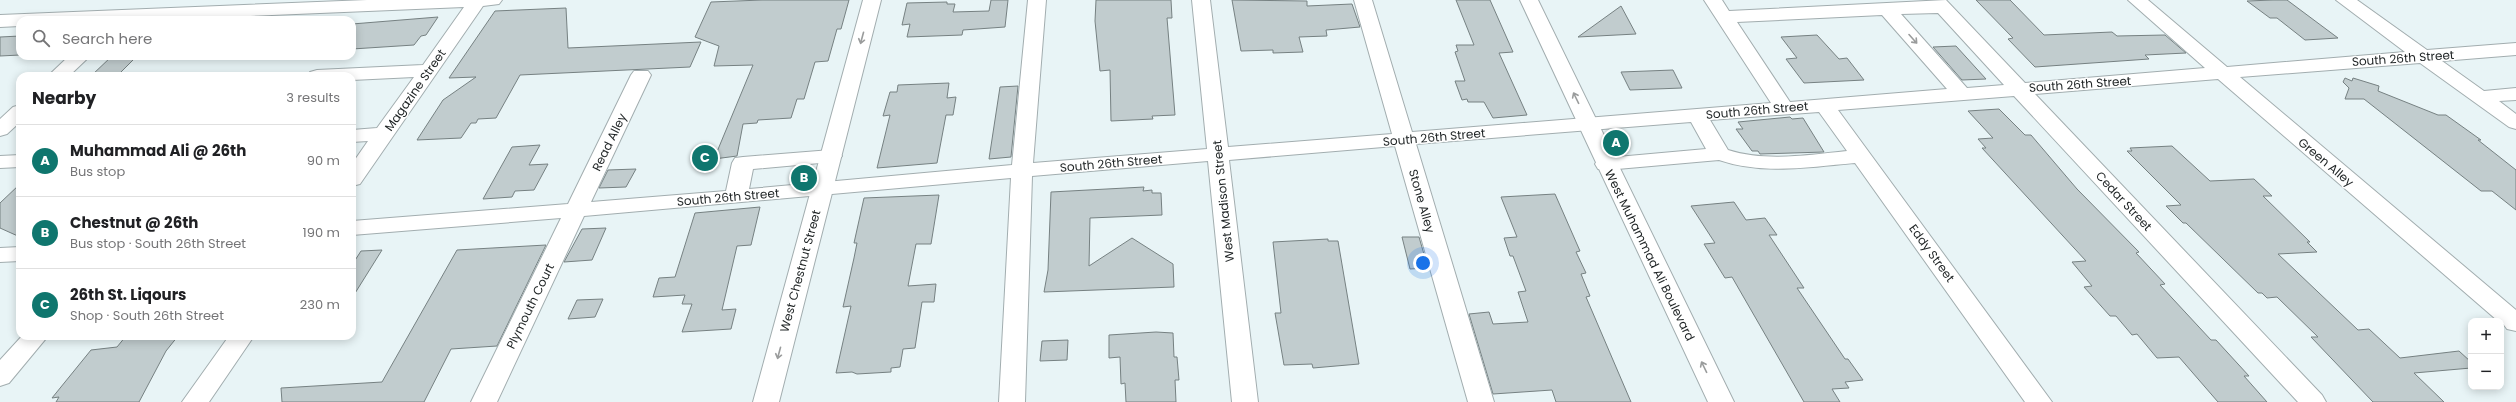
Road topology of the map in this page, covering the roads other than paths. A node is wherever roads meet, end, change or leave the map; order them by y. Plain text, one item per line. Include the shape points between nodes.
1 (141, 0) edge
2 (483, 0) edge
3 (872, 0) edge
4 (1037, 0) edge
5 (1201, 0) edge
6 (1363, 0) edge
7 (1529, 0) edge
8 (1713, 0) edge
9 (2137, 0) edge
10 (2344, 0) edge
11 (1939, 4) edge
12 (1886, 10) junction
13 (124, 16) edge
14 (162, 16) edge
15 (1724, 17) junction
16 (16, 20) edge
17 (0, 21) edge
18 (2516, 49) edge
19 (2423, 56) junction
20 (76, 60) edge
21 (429, 70) junction
22 (62, 72) edge
23 (2221, 72) junction
24 (356, 74) edge
25 (641, 75) dead end
26 (2019, 89) junction
27 (1961, 94) junction
28 (2516, 94) edge
29 (2480, 97) junction
30 (1824, 105) junction
31 (1784, 108) junction
32 (16, 115) edge
33 (1697, 115) junction
34 (2516, 123) edge
35 (1586, 124) junction
36 (0, 130) edge
37 (384, 134) junction
38 (356, 136) edge
39 (1404, 140) junction
40 (1218, 154) junction
41 (1720, 154) junction
42 (831, 156) junction
43 (1861, 156) junction
44 (16, 161) edge
45 (0, 162) edge
46 (1606, 164) junction
47 (1022, 170) junction
48 (356, 173) edge
49 (821, 188) junction
50 (736, 197) junction
51 (577, 209) junction
52 (356, 228) edge
53 (16, 254) edge
54 (0, 255) edge
55 (2516, 323) edge
56 (32, 340) edge
57 (239, 340) edge
58 (0, 377) edge
59 (195, 402) edge
60 (484, 402) edge
61 (766, 402) edge
62 (1012, 402) edge
63 (1245, 402) edge
64 (1481, 402) edge
65 (1721, 402) edge
66 (2039, 402) edge
67 (2313, 402) edge

1 - 13 street
2 - 14 street
2 - 21 street, Magazine Street
3 -> 42 street, West Chestnut Street
4 - 47 street
5 - 40 street, West Madison Street
6 - 39 street, Stone Alley
35 -> 7 street, West Muhammad Ali Boulevard via 1585,115
8 - 15 street
9 - 23 street, Green Alley
10 - 19 street
11 - 12 street
11 - 26 street, Cedar Street
12 - 15 street
12 -> 27 street
15 - 31 street
16 - 17 street
18 - 19 street, South 26th Street
19 - 23 street, South 26th Street
19 - 29 street
20 - 22 street
21 - 24 street
21 - 37 street, Magazine Street
23 - 26 street, South 26th Street
23 - 55 street, Green Alley
25 - 51 street, Read Alley
26 - 27 street, South 26th Street
26 - 67 street, Cedar Street
27 - 30 street, South 26th Street
28 - 29 street
29 - 34 street
30 - 31 street, South 26th Street
30 - 43 street, Eddy Street
31 - 33 street, South 26th Street
32 - 36 street
33 - 35 street, South 26th Street
33 - 41 street
35 - 39 street, South 26th Street
35 - 46 street, West Muhammad Ali Boulevard
37 - 38 street
37 - 48 street, Magazine Street
39 - 40 street, South 26th Street
39 - 64 street, Stone Alley
40 - 47 street, South 26th Street
40 - 63 street, West Madison Street
41 - 43 street via 1734,160 1755,163
41 - 46 street
42 - 49 street, West Chestnut Street
42 - 50 street via 743,163
43 - 66 street, Eddy Street
44 - 45 street
65 -> 46 street, West Muhammad Ali Boulevard
47 - 49 street, South 26th Street
47 - 62 street
49 - 50 street, South 26th Street
49 -> 61 street, West Chestnut Street
50 - 51 street, South 26th Street
51 - 52 street, South 26th Street
51 - 60 street, Plymouth Court
53 - 54 street
56 - 58 street
57 - 59 street

